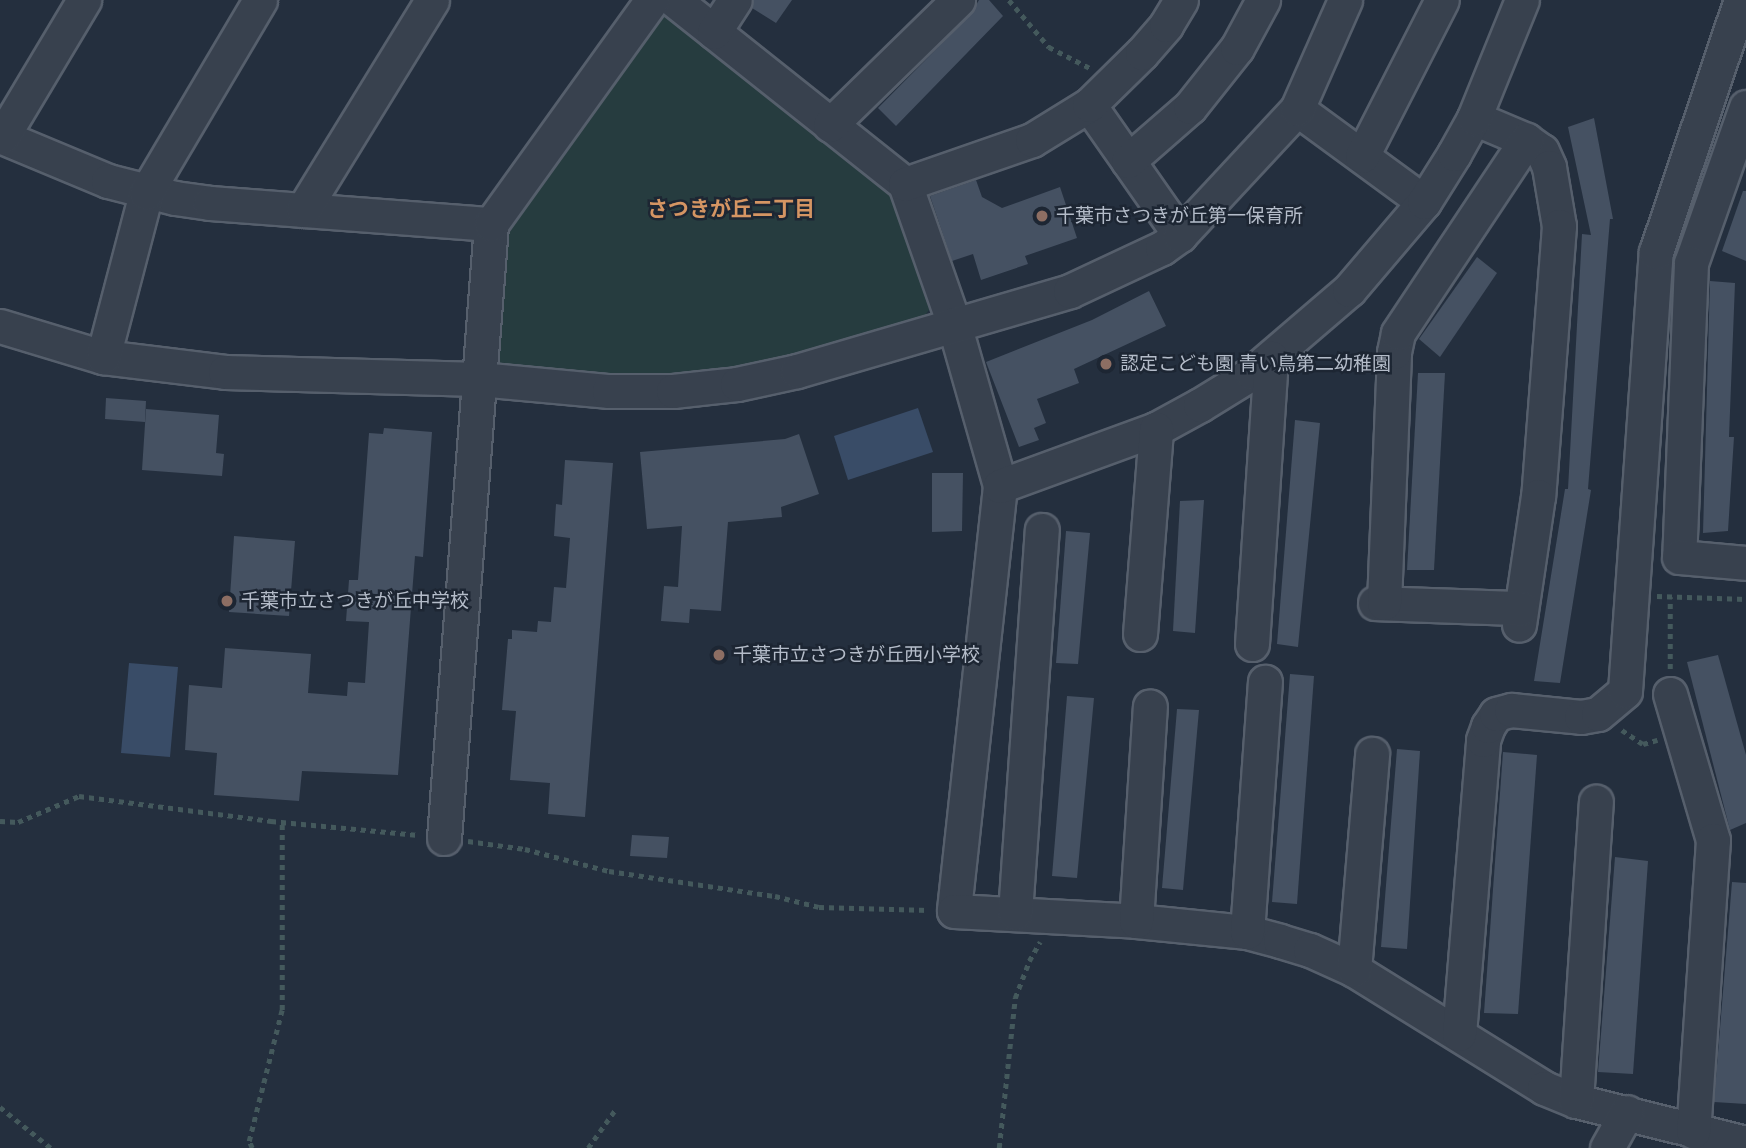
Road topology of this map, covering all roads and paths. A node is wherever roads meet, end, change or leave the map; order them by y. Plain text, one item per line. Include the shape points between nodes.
1 (85, 0) edge
2 (260, 0) edge
3 (432, 0) edge
4 (652, 0) edge
5 (674, 0) edge
6 (735, 0) edge
7 (958, 0) edge
8 (1009, 0) edge
9 (1181, 0) edge
10 (1263, 0) edge
11 (1345, 0) edge
12 (1442, 0) edge
13 (1522, 0) edge
14 (1741, 0) edge
15 (714, 32) junction
16 (1115, 82) junction
17 (1089, 106) junction
18 (1746, 107) edge
19 (1297, 109) junction
20 (1474, 118) junction
21 (830, 125) junction
22 (1, 137) edge
23 (1527, 140) junction
24 (1362, 156) junction
25 (1128, 161) junction
26 (905, 184) junction
27 (146, 192) junction
28 (1424, 202) junction
29 (303, 211) junction
30 (491, 224) junction
31 (1180, 235) junction
32 (954, 324) junction
33 (0, 326) edge
34 (103, 357) junction
35 (1271, 358) junction
36 (479, 379) junction
37 (1156, 429) junction
38 (1000, 486) junction
39 (1042, 530) dead end
40 (1746, 563) edge
41 (1632, 596) junction
42 (1670, 597) junction
43 (1746, 599) edge
44 (1140, 634) dead end
45 (1252, 643) dead end
46 (1265, 682) dead end
47 (1670, 694) joint
48 (1150, 706) dead end
49 (1598, 714) junction
50 (1681, 733) junction
51 (1373, 754) dead end
52 (1596, 802) dead end
53 (0, 821) edge
54 (282, 822) junction
55 (444, 838) junction
56 (954, 911) junction
57 (1015, 913) junction
58 (1064, 915) junction
59 (1136, 921) junction
60 (1247, 932) junction
61 (1354, 970) junction
62 (1459, 1034) junction
63 (1576, 1101) junction
64 (0, 1107) edge
65 (615, 1110) dead end
66 (1627, 1112) junction
67 (1693, 1131) junction
68 (1746, 1143) edge
69 (51, 1148) edge
70 (252, 1148) edge
71 (588, 1148) edge
72 (999, 1148) edge
73 (1607, 1148) edge

1 - 22 street
2 - 27 street
3 - 29 street
4 - 30 street
5 - 15 street
6 - 15 street
7 - 21 street
8 - 16 path via 1049,47
9 - 16 street via 1166,25
10 - 25 street via 1237,48 1190,107
11 - 19 street
12 - 24 street
13 - 20 street
14 - 41 street via 1656,252
15 - 21 street
16 - 17 street
17 - 25 street
17 - 26 street via 1032,140
18 - 40 street via 1691,262 1679,557
19 - 24 street
19 - 31 street
20 - 23 street
20 - 28 street
21 - 26 street
22 - 27 street via 69,167
23 - 23 street via 1542,151 1549,167 1559,226 1538,496 1520,616 1380,603 1398,333
24 - 28 street
25 - 31 street
26 - 32 street
27 - 29 street
27 - 34 street
28 - 35 street via 1349,290
29 - 30 street
30 - 36 street
31 - 32 street via 1070,291
32 - 36 street via 797,371 698,388 608,391
32 - 38 street
33 - 34 street
34 - 36 street via 225,372
35 - 37 street
35 - 45 street
36 - 55 street
37 - 38 street
37 - 44 street
38 - 56 street
39 - 57 street
41 - 42 path
41 - 49 street via 1625,691
42 - 43 path
42 - 47 path
46 - 60 street
47 - 50 street
48 - 59 street
49 - 50 path via 1643,744
49 - 62 street via 1581,717 1511,710 1496,714 1488,726 1483,740
50 - 67 street via 1713,840
51 - 61 street
52 - 63 street
53 - 54 path via 18,822 79,796
54 - 55 path
54 - 70 path via 282,1010 249,1141
55 - 56 path via 524,849 609,871 775,896 818,907
56 - 57 street
57 - 58 street
58 - 59 street
58 - 72 path via 1029,961 1016,998
59 - 60 street
60 - 61 street via 1310,950
61 - 62 street
62 - 63 street via 1544,1088
63 - 66 street
64 - 69 path
65 - 71 path
66 - 67 street
66 - 73 street
67 - 68 street

